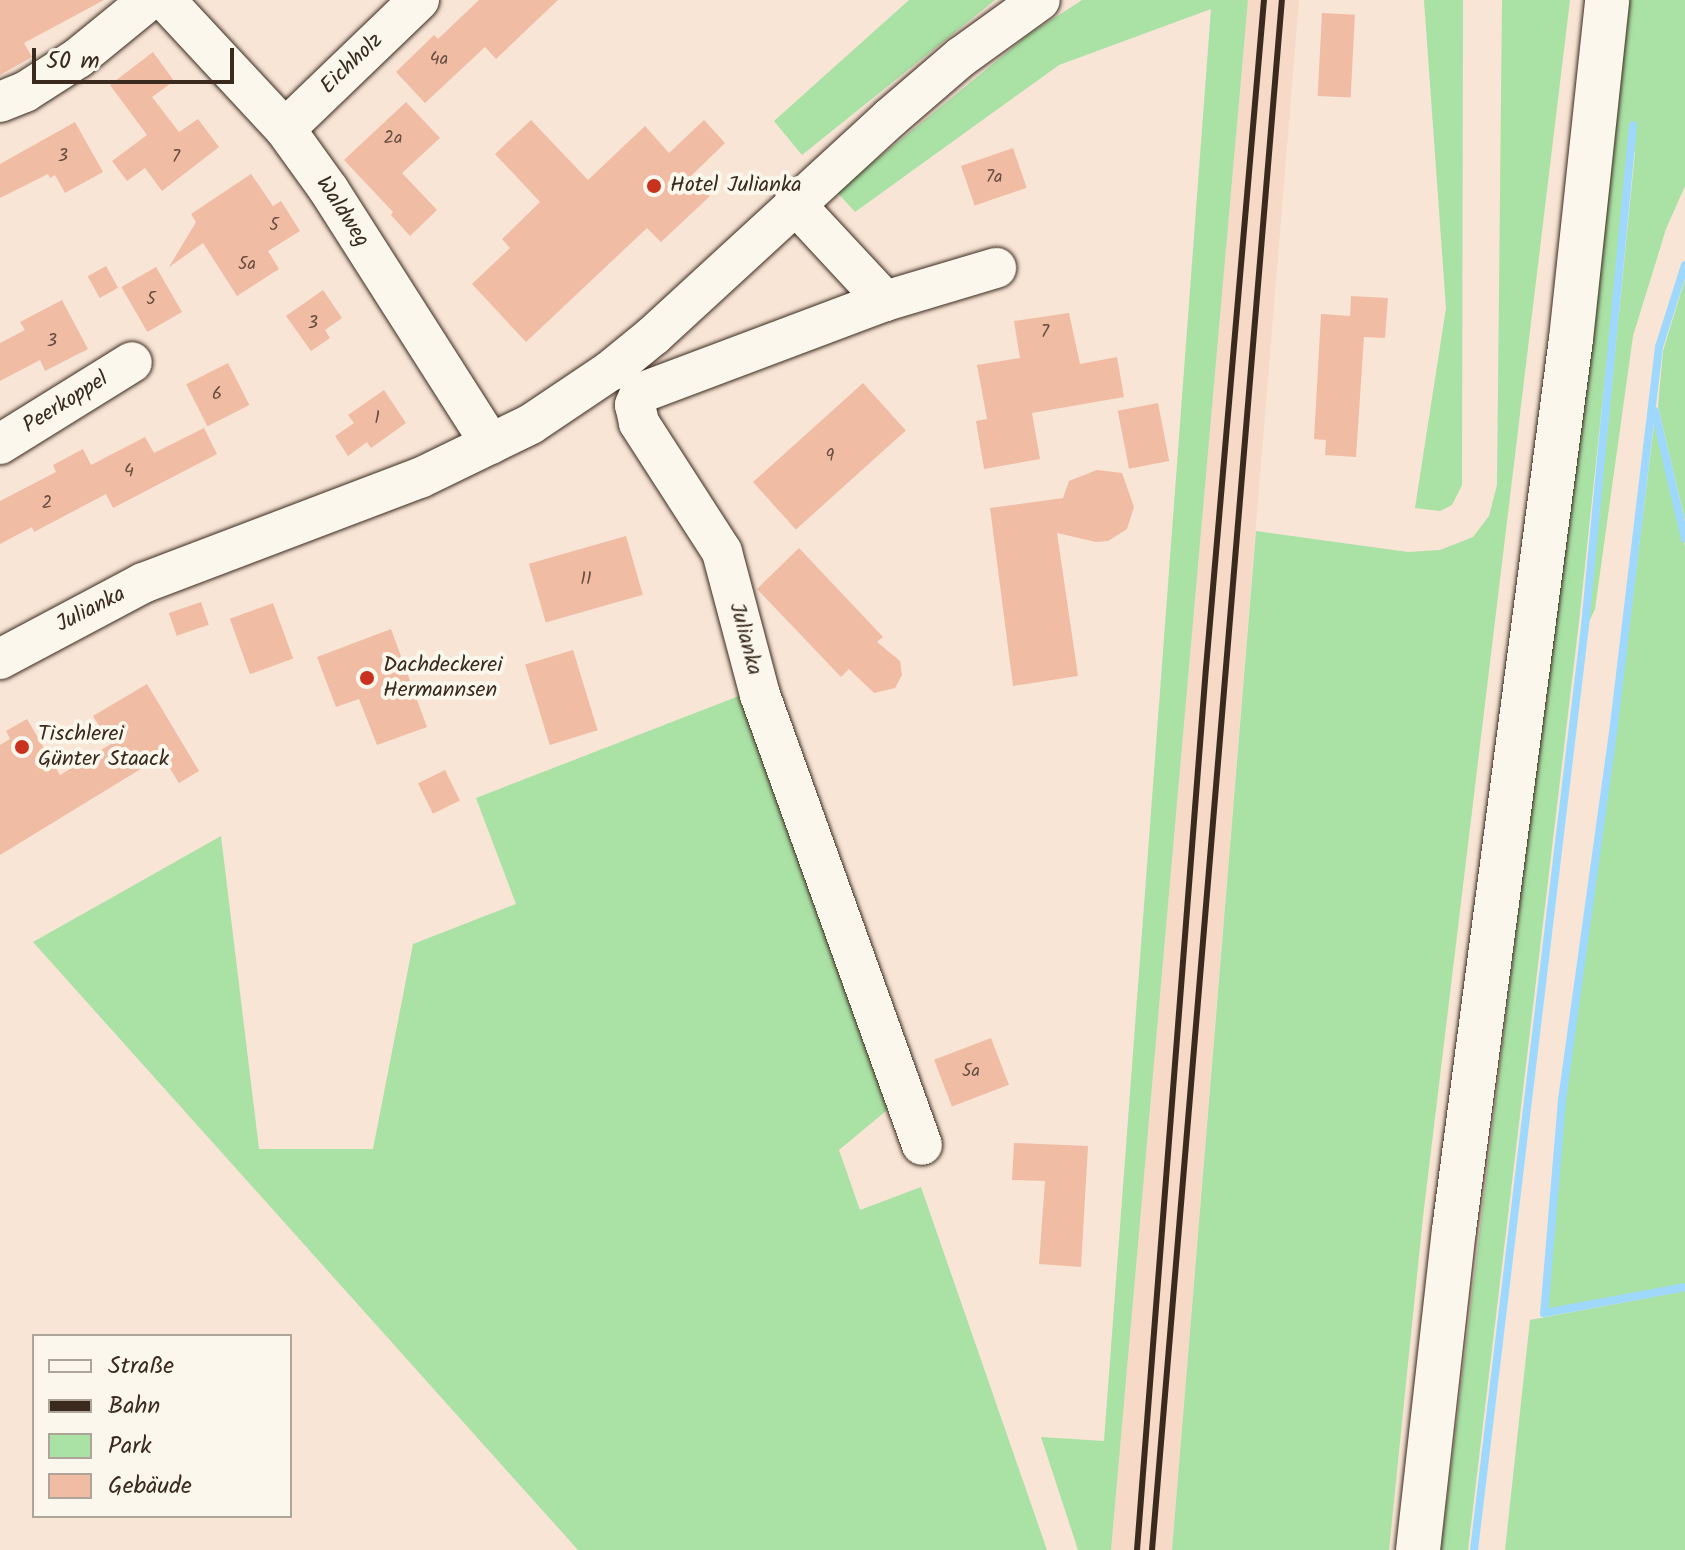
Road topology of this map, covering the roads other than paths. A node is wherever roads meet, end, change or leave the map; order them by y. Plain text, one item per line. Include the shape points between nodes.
1 (149, 0) edge
2 (165, 0) edge
3 (419, 0) edge
4 (1040, 0) edge
5 (1607, 0) edge
6 (0, 102) edge
7 (285, 129) junction
8 (794, 203) junction
9 (996, 268) dead end
10 (885, 301) junction
11 (132, 362) dead end
12 (0, 444) edge
13 (491, 444) junction
14 (0, 659) edge
15 (922, 1145) dead end
16 (1418, 1550) edge

1 - 6 street via 78,58
2 - 7 street, Waldweg
3 - 7 street, Eichholz
4 - 8 street, Julianka via 961,57
5 - 16 highway via 1571,339 1454,1230
7 - 13 street, Waldweg
8 - 10 street
8 - 13 street, Julianka via 610,371
9 - 10 street, Julianka
10 - 15 street, Julianka via 640,393 635,405 639,423 722,552 760,695
11 - 12 street, Peerkoppel
13 - 14 street, Julianka via 420,478 143,583

